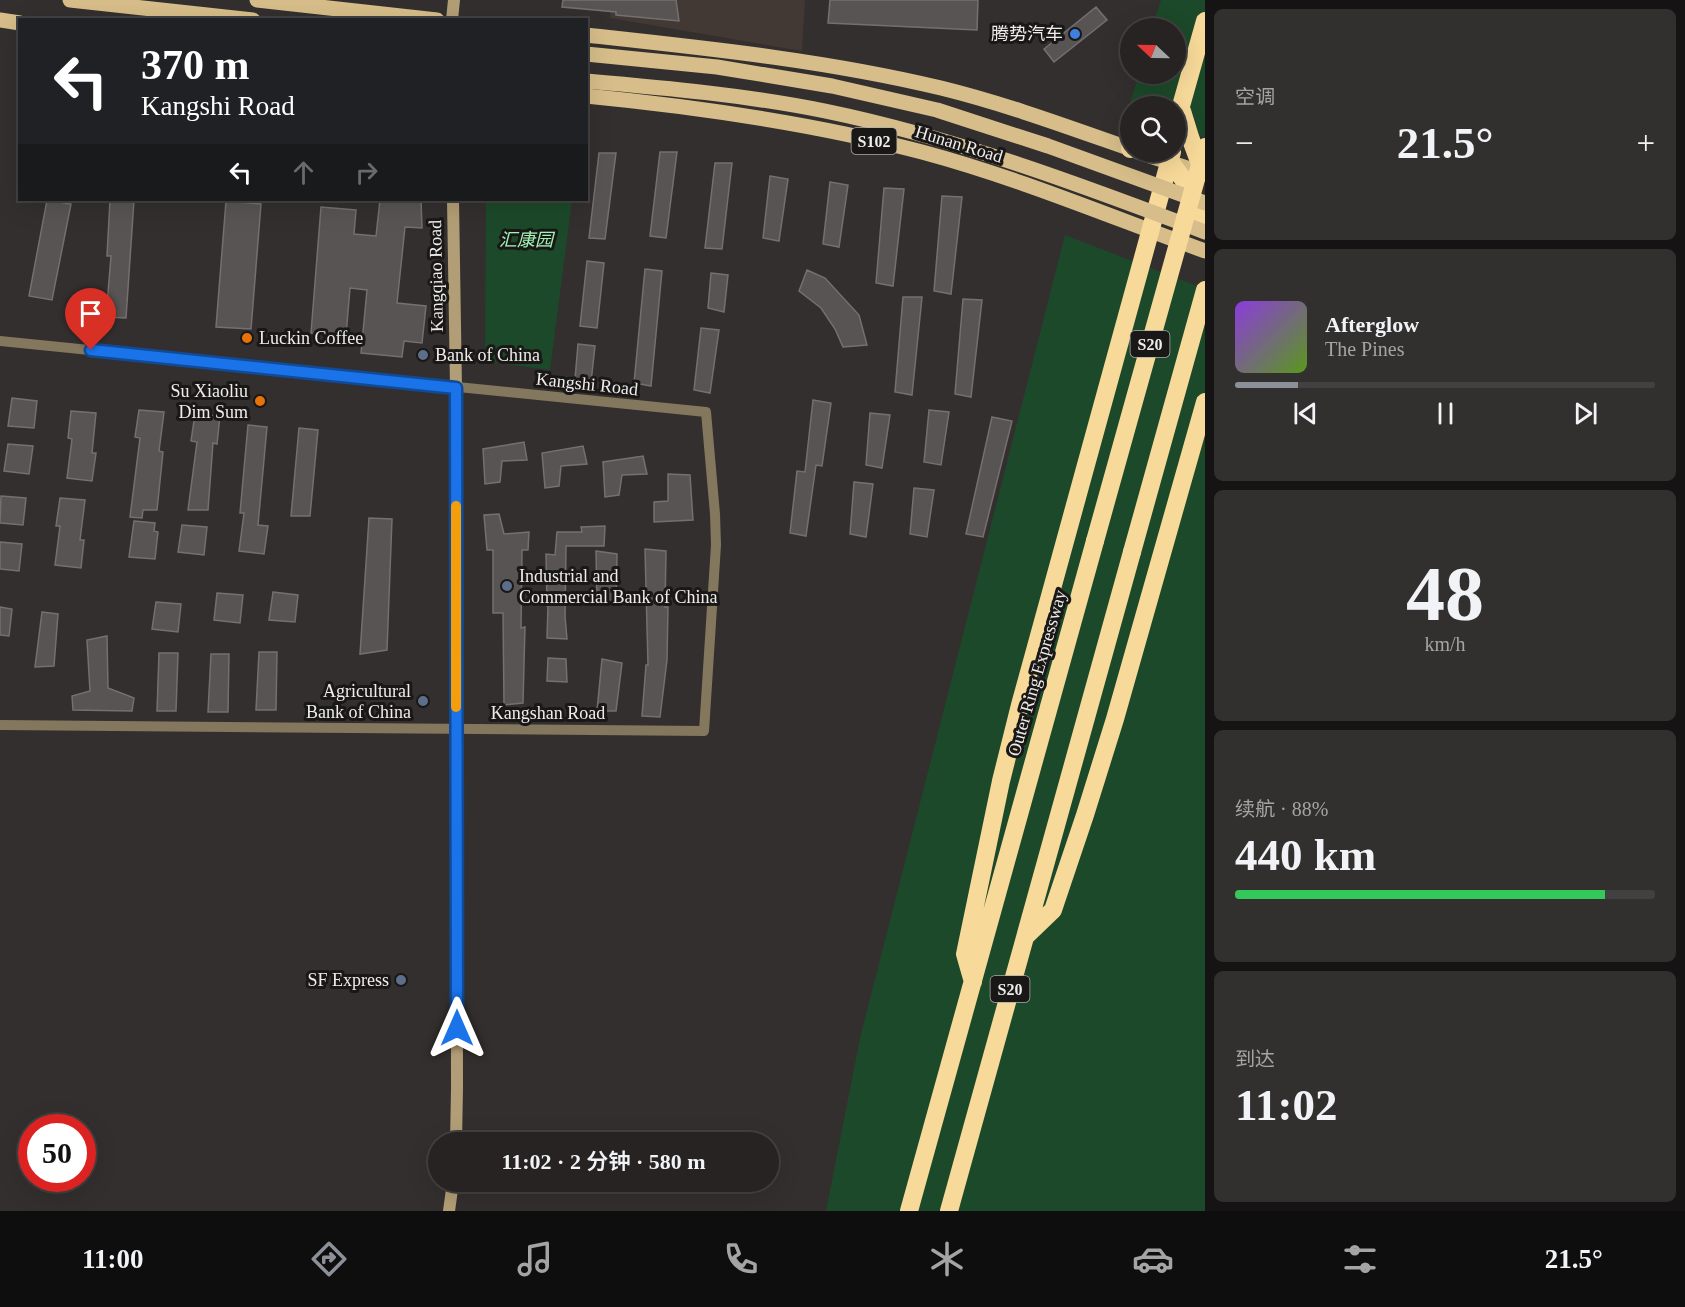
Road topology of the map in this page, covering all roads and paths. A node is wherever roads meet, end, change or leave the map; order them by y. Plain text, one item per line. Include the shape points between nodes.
1 (70, 0) edge
2 (257, 0) edge
3 (454, 0) edge
4 (234, 18) edge
5 (419, 18) edge
6 (452, 18) edge
7 (1205, 21) edge
8 (588, 35) edge
9 (588, 54) edge
10 (588, 81) edge
11 (588, 96) edge
12 (1182, 96) edge
13 (1186, 128) edge
14 (1120, 145) edge
15 (1205, 147) edge
16 (1169, 162) edge
17 (1174, 162) edge
18 (1182, 162) edge
19 (1205, 175) edge
20 (453, 201) edge
21 (1205, 203) edge
22 (1205, 226) edge
23 (1150, 231) junction
24 (1205, 232) edge
25 (1205, 251) edge
26 (1205, 290) edge
27 (0, 341) edge
28 (456, 388) junction
29 (1205, 402) edge
30 (706, 412) joint
31 (0, 725) edge
32 (456, 729) junction
33 (1025, 937) junction
34 (973, 982) junction
35 (456, 1132) edge
36 (452, 1192) edge
37 (450, 1211) edge
38 (909, 1211) edge
39 (949, 1211) edge

1 - 4 main road
2 - 5 main road
3 - 6 main road
7 - 12 highway
8 - 14 main road via 829,65 941,89 1038,116
9 - 21 main road, bridge via 729,69 832,86 937,110
10 - 24 main road, bridge via 711,93 825,111 1045,172
11 - 23 main road, Hunan Road / S102 via 819,128 923,153 1038,189
13 - 19 highway
15 - 34 highway, Outer Ring Expressway / S20, bridge
16 - 23 highway
17 - 22 highway
18 - 19 main road
20 - 28 main road, Kangqiao Road
23 - 25 main road, Hunan Road / S102
23 - 34 highway via 1006,761 965,954
26 - 33 highway, S20, bridge
27 - 28 street, Kangshi Road
28 - 30 street, Kangshi Road
28 - 32 main road, Kangqiao Road
29 - 33 highway via 1115,719 1053,910
30 - 32 street, Kangshan Road via 716,545 704,731
31 - 32 street, Kangshan Road
32 - 35 main road, Kangqiao Road
33 - 39 highway, S20
34 - 38 highway, Outer Ring Expressway / S20
36 - 37 main road

